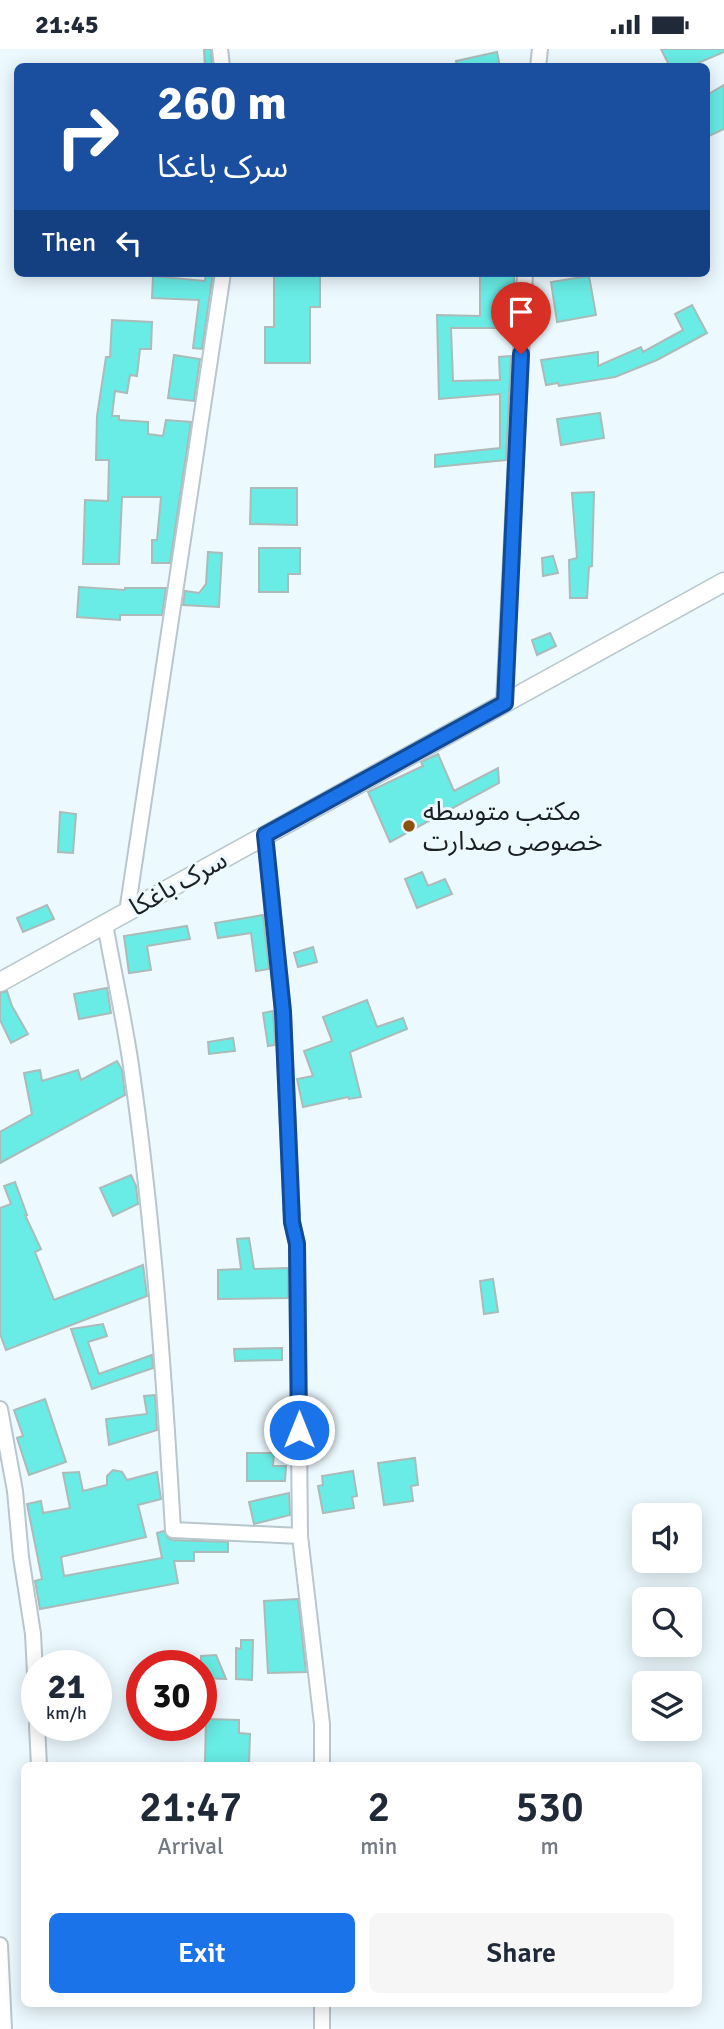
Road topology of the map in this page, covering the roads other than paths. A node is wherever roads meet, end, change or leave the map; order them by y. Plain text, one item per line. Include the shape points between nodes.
1 (222, 277) edge
2 (525, 277) edge
3 (724, 575) edge
4 (724, 582) edge
5 (505, 703) junction
6 (265, 835) junction
7 (127, 912) junction
8 (105, 924) junction
9 (0, 982) edge
10 (0, 1409) edge
11 (299, 1536) junction
12 (34, 1650) edge
13 (38, 1741) edge
14 (39, 1762) edge
15 (322, 1762) edge
16 (0, 1945) edge
17 (322, 2007) edge
18 (4, 2029) edge
19 (322, 2029) edge

1 - 7 street
2 - 5 street
3 - 4 street
4 - 5 street, سرک باغکا
5 - 6 street, سرک باغکا
6 - 7 street, سرک باغکا
6 - 11 street via 283,1012 292,1222 297,1244
7 - 8 street, سرک باغکا
8 - 9 street, سرک باغکا
8 - 11 street via 130,1059 148,1208 173,1530
10 - 12 street via 15,1490
11 - 15 street via 323,1724
13 - 14 street
16 - 18 street
17 - 19 street

